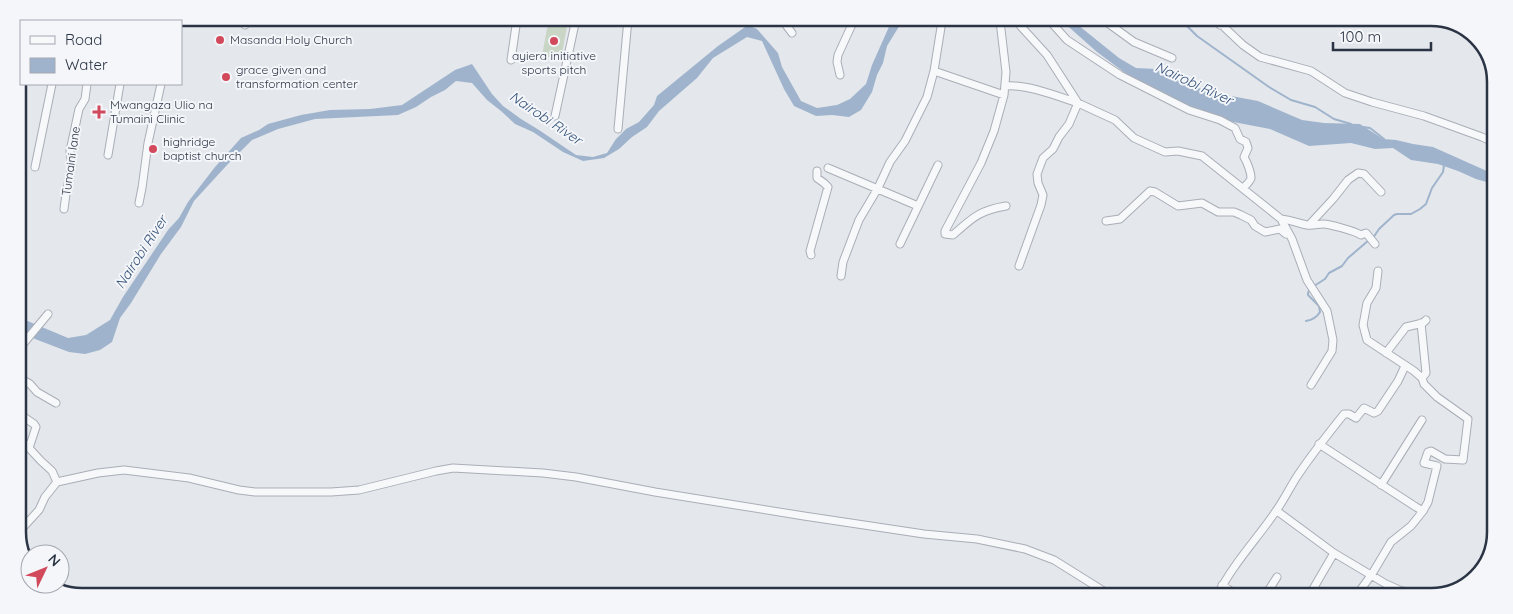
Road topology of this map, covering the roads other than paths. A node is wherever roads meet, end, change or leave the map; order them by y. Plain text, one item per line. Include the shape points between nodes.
1 (516, 26) edge
2 (574, 26) edge
3 (627, 26) edge
4 (787, 26) edge
5 (851, 26) edge
6 (941, 26) edge
7 (1001, 26) edge
8 (1021, 26) edge
9 (1054, 26) edge
10 (1112, 26) edge
11 (1221, 26) edge
12 (792, 33) dead end
13 (1172, 58) dead end
14 (512, 60) dead end
15 (934, 71) junction
16 (840, 75) dead end
17 (52, 85) edge
18 (87, 85) edge
19 (120, 85) edge
20 (161, 85) edge
21 (1006, 86) junction
22 (1004, 95) junction
23 (1078, 103) junction
24 (555, 116) dead end
25 (618, 130) dead end
26 (1487, 139) edge
27 (108, 154) dead end
28 (938, 165) dead end
29 (35, 167) dead end
30 (828, 168) dead end
31 (817, 171) dead end
32 (878, 188) junction
33 (1243, 188) junction
34 (1381, 192) dead end
35 (139, 203) dead end
36 (918, 206) junction
37 (1006, 206) dead end
38 (64, 209) dead end
39 (1281, 219) junction
40 (1106, 221) dead end
41 (1309, 226) junction
42 (1292, 239) junction
43 (1373, 240) dead end
44 (900, 244) dead end
45 (811, 255) dead end
46 (1020, 266) dead end
47 (1378, 272) dead end
48 (841, 276) dead end
49 (48, 314) dead end
50 (26, 340) edge
51 (1386, 353) junction
52 (1405, 366) junction
53 (1422, 378) junction
54 (26, 382) edge
55 (1311, 384) dead end
56 (56, 403) dead end
57 (26, 418) edge
58 (1422, 420) dead end
59 (1319, 444) junction
60 (26, 445) edge
61 (29, 448) junction
62 (56, 482) junction
63 (1381, 485) junction
64 (1277, 511) junction
65 (1423, 511) junction
66 (26, 524) edge
67 (1334, 553) junction
68 (1372, 574) junction
69 (1277, 577) dead end
70 (1222, 585) junction
71 (1099, 588) edge
72 (1221, 588) edge
73 (1226, 588) edge
74 (1270, 588) edge
75 (1314, 588) edge
76 (1362, 588) edge
77 (1395, 588) edge

1 - 14 street
2 - 24 street
3 - 25 street
4 - 12 street
5 - 16 street via 838,55
6 - 15 street
7 - 21 street
8 - 23 street via 1047,55
9 - 33 street via 1067,40 1120,75 1189,110 1235,128 1248,148 1244,157 1251,177
10 - 13 street via 1134,42
11 - 26 street via 1260,57 1311,72 1345,93 1424,116
15 - 22 street
15 - 32 street via 920,112
17 - 29 street
18 - 38 street, Tumaini lane via 70,151 72,165
19 - 27 street
20 - 35 street
21 - 22 street
21 - 23 street via 1014,85
22 - 37 street via 981,163 945,234 953,235 973,217
23 - 33 street via 1115,120 1134,138 1165,152 1202,156
23 - 46 street via 1069,124 1043,158 1037,174 1043,195 1042,205
28 - 36 street
30 - 32 street
31 - 45 street via 817,178 828,187
32 - 36 street
32 - 48 street via 859,220 842,262
33 - 39 street
34 - 41 street via 1364,174 1358,173 1348,180
36 - 44 street
39 - 41 street
39 - 42 street
40 - 42 street via 1120,219 1150,191 1178,206 1202,203 1218,212 1234,212 1251,220 1264,232 1280,229
41 - 43 street via 1325,224 1366,233
42 - 55 street via 1307,280 1327,311 1333,340 1332,351
47 - 51 street via 1363,325 1367,340
49 - 50 street
51 - 52 street
51 - 53 street via 1406,327 1424,321 1426,373
52 - 53 street
52 - 59 street via 1378,411 1374,413 1364,408 1356,418 1346,413
53 - 65 street via 1437,397 1468,419 1463,460 1446,459 1428,452 1424,462 1437,466
54 - 56 street
57 - 61 street via 36,427
58 - 63 street
59 - 63 street
59 - 64 street
60 - 61 street
61 - 62 street via 52,471
62 - 66 street
62 - 71 street via 124,470 189,478 255,492 331,492 359,490 453,468 543,473 804,516 977,539 1025,549 1054,560
63 - 65 street
64 - 67 street
64 - 70 street
65 - 68 street via 1391,542
67 - 68 street
67 - 75 street
68 - 76 street
68 - 77 street
69 - 74 street
70 - 72 street
70 - 73 street

